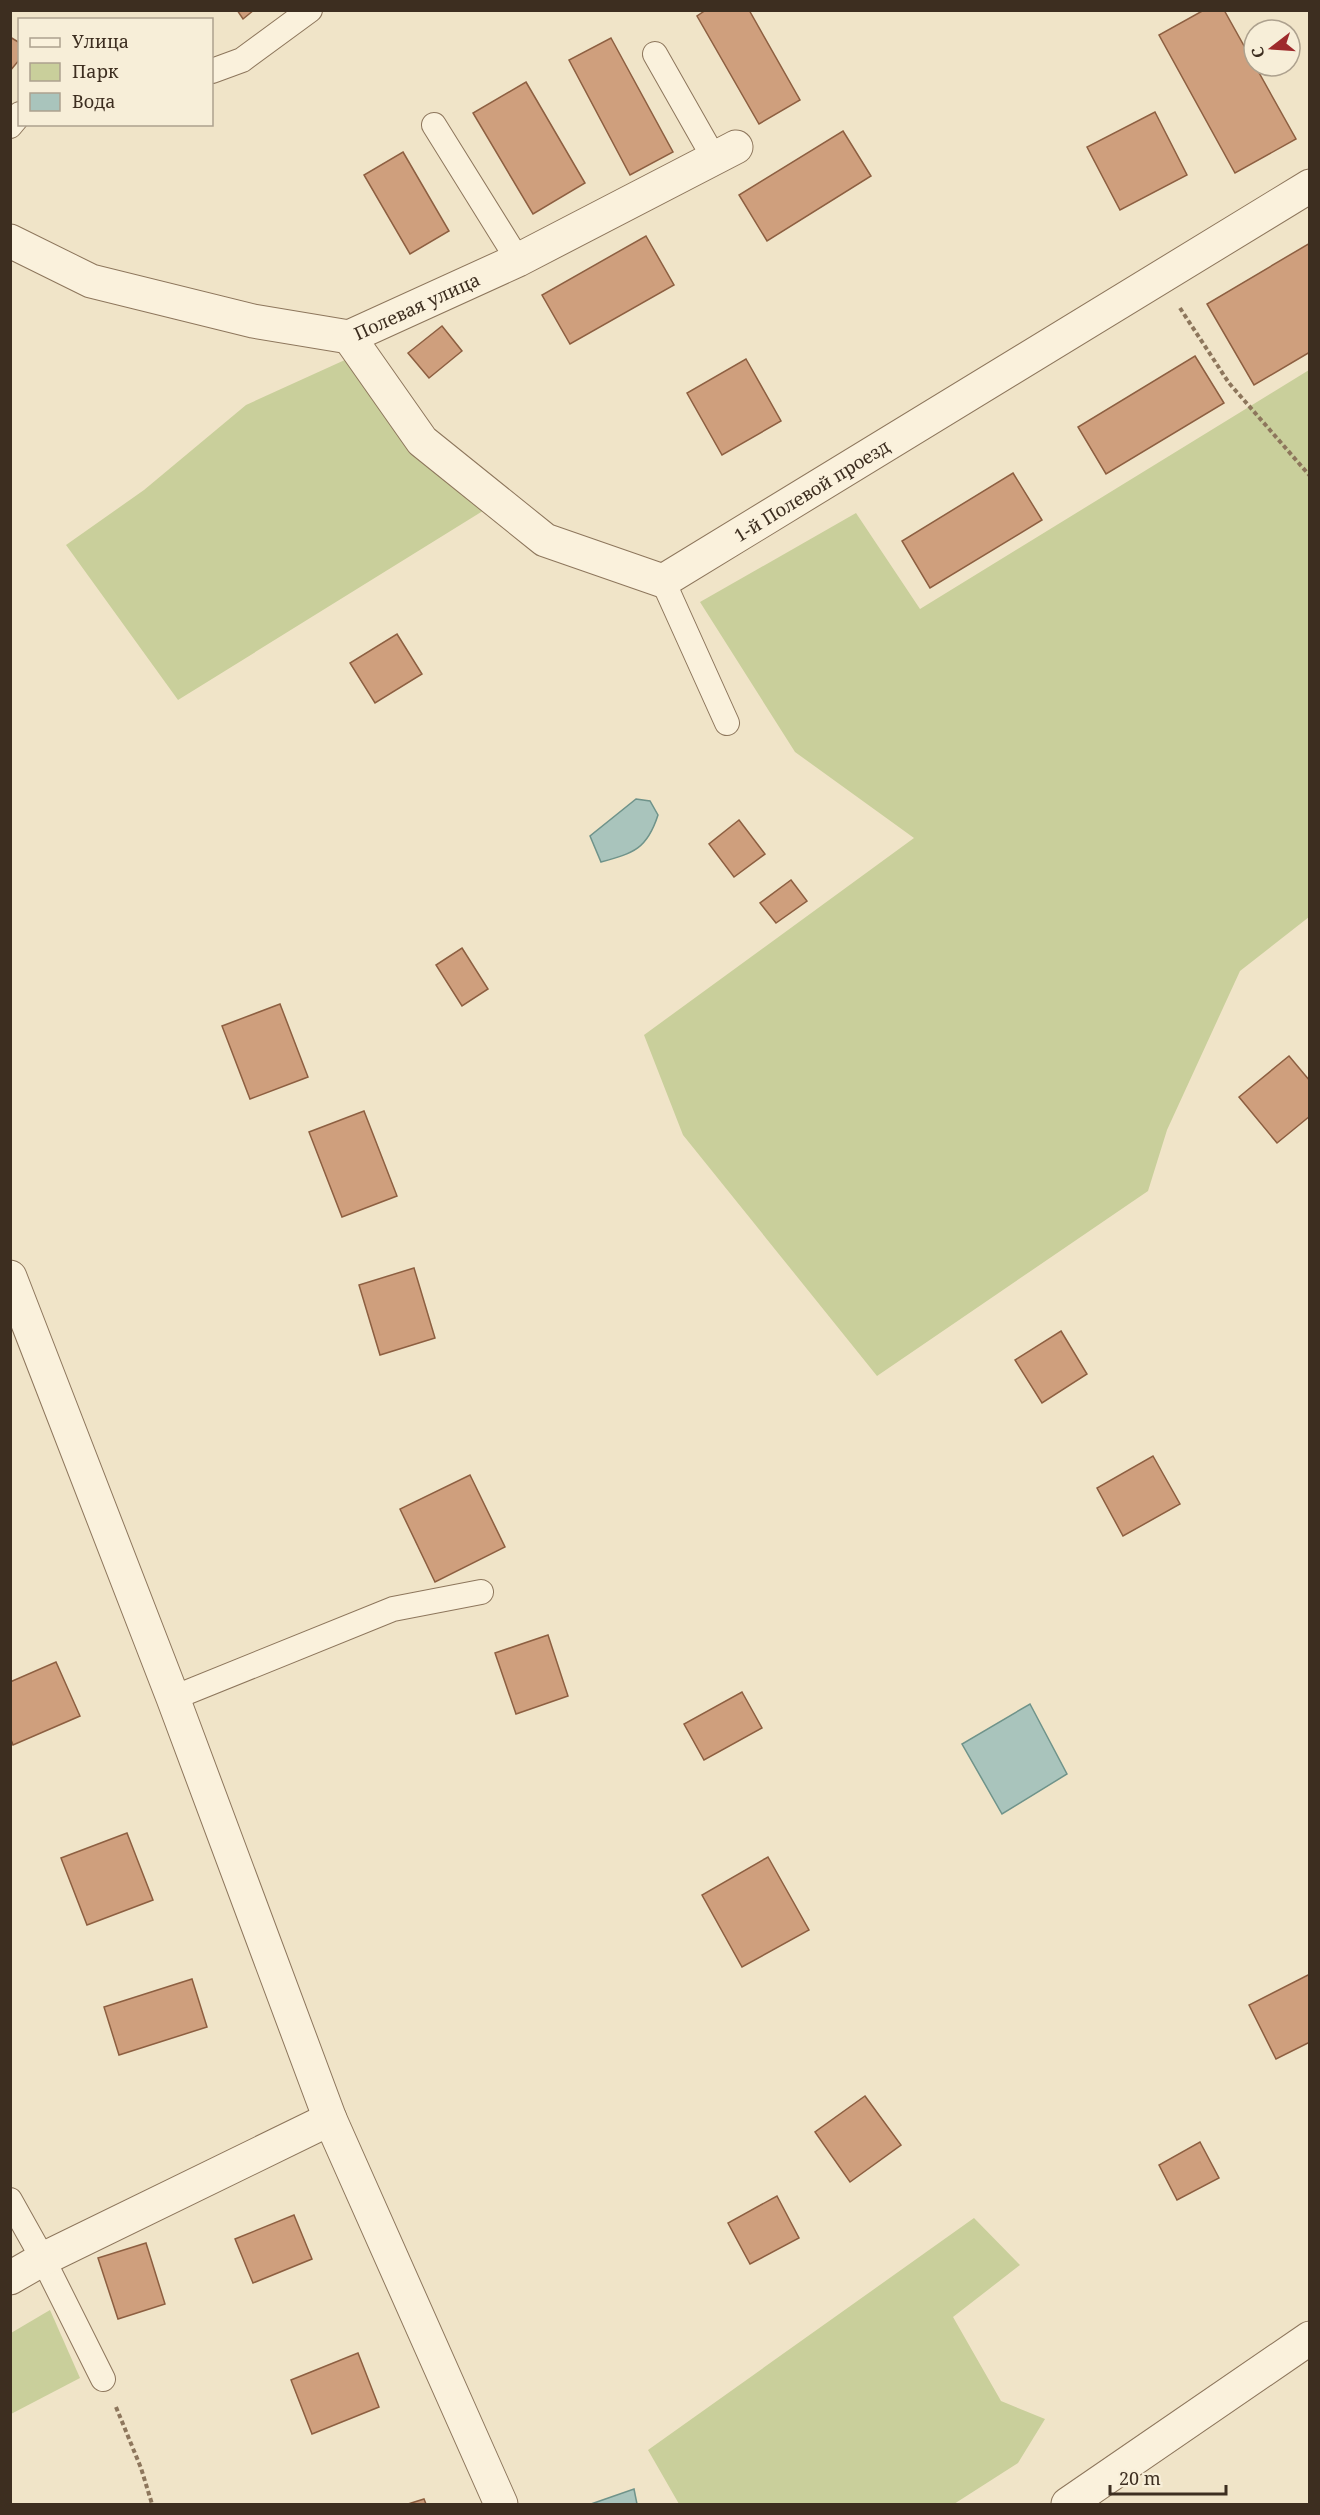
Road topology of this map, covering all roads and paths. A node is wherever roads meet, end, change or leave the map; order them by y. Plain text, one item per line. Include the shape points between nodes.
1 (310, 10) edge
2 (655, 54) dead end
3 (213, 71) edge
4 (434, 125) dead end
5 (725, 152) joint
6 (1310, 186) edge
7 (10, 241) edge
8 (518, 260) junction
9 (1161, 278) junction
10 (349, 337) junction
11 (1310, 476) edge
12 (663, 581) junction
13 (727, 723) dead end
14 (10, 1277) edge
15 (481, 1592) dead end
16 (173, 1698) junction
17 (330, 2119) junction
18 (10, 2200) edge
19 (43, 2259) junction
20 (10, 2278) edge
21 (1310, 2338) edge
22 (103, 2379) joint
23 (152, 2505) edge
24 (501, 2505) edge
25 (1068, 2505) edge

1 - 3 lane via 242,60
2 - 5 lane
4 - 8 lane
5 - 8 street, Полевая улица
6 - 9 street, 1-й Полевой проезд
7 - 10 street, Полевая улица via 91,280 253,321
8 - 10 street, Полевая улица
9 - 11 path via 1229,383
9 - 12 street, 1-й Полевой проезд
10 - 12 street via 422,441 545,540
12 - 13 lane
14 - 16 street
15 - 16 lane via 393,1609
16 - 17 street
17 - 19 street
17 - 24 street
18 - 19 lane
19 - 20 street
19 - 22 lane
21 - 25 street
22 - 23 path via 125,2427

